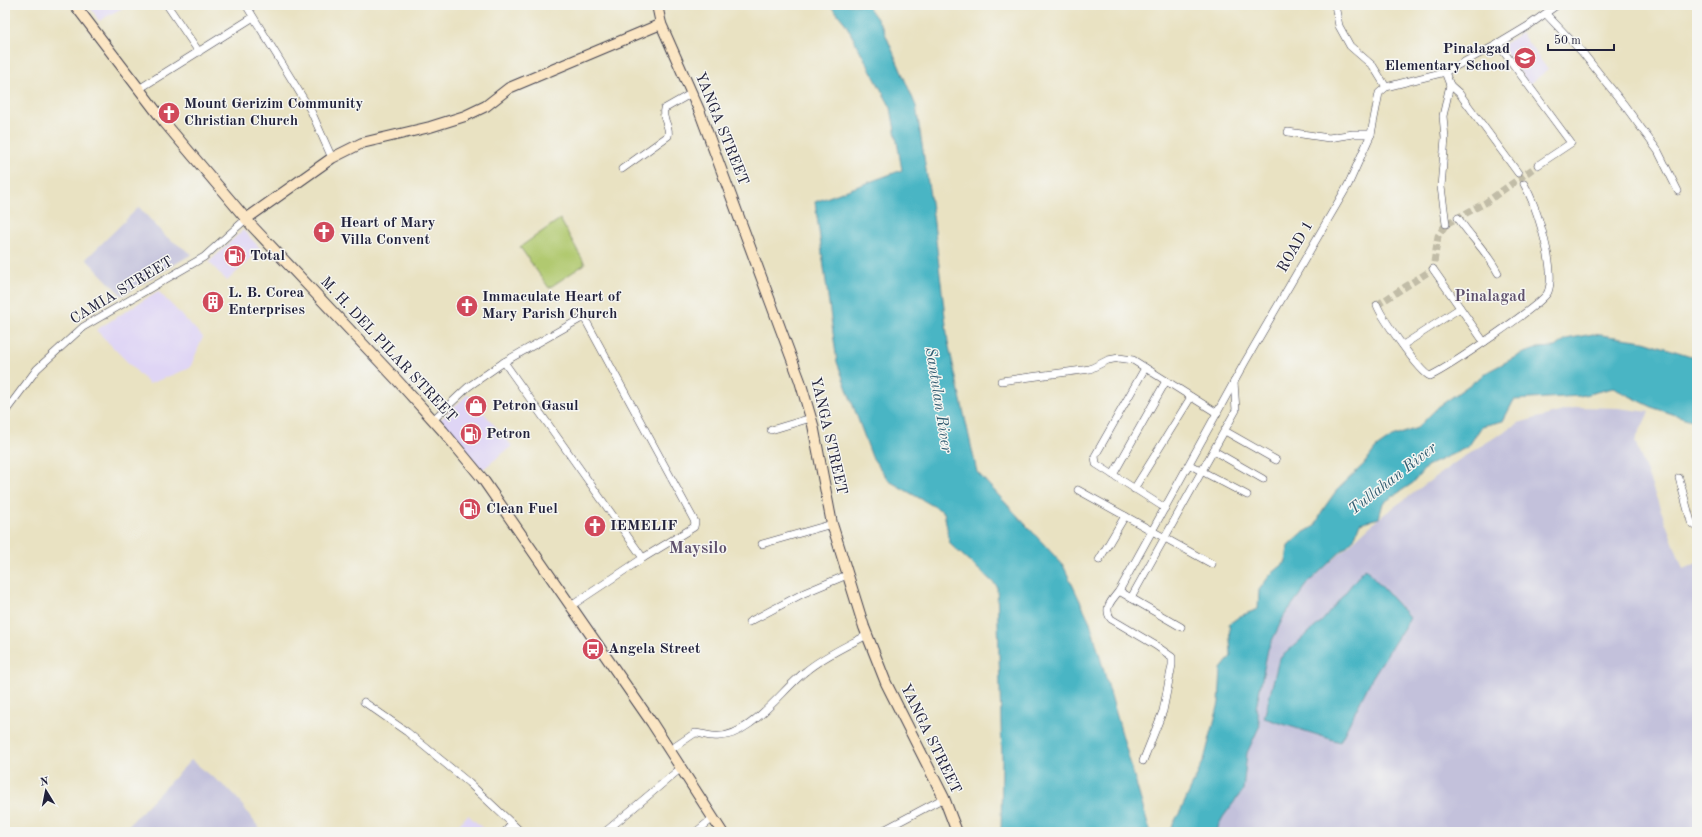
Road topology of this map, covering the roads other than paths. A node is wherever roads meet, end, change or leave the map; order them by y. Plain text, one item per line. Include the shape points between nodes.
1 (75, 5) edge
2 (167, 5) edge
3 (246, 5) edge
4 (657, 5) edge
5 (1335, 5) edge
6 (1556, 5) edge
7 (1546, 14) junction
8 (252, 18) junction
9 (661, 24) junction
10 (1498, 44) junction
11 (199, 52) junction
12 (1445, 72) junction
13 (1450, 84) junction
14 (1385, 88) junction
15 (139, 89) junction
16 (692, 93) junction
17 (1288, 132) dead end
18 (1371, 134) junction
19 (332, 158) junction
20 (1538, 164) tunnel mouth
21 (622, 169) dead end
22 (1518, 173) dead end
23 (1524, 184) dead end
24 (1678, 191) dead end
25 (1458, 218) dead end
26 (246, 219) junction
27 (1446, 224) dead end
28 (1433, 269) dead end
29 (1498, 273) dead end
30 (1378, 306) dead end
31 (1460, 308) junction
32 (1484, 342) junction
33 (1403, 345) junction
34 (504, 362) junction
35 (1145, 368) junction
36 (1001, 381) dead end
37 (1166, 381) junction
38 (1234, 382) junction
39 (1191, 396) junction
40 (5, 412) edge
41 (1217, 413) junction
42 (811, 418) junction
43 (433, 420) junction
44 (771, 430) dead end
45 (1224, 431) junction
46 (1214, 451) junction
47 (1276, 460) dead end
48 (1190, 465) junction
49 (1203, 472) junction
50 (1113, 475) junction
51 (1679, 478) dead end
52 (1263, 480) dead end
53 (1134, 489) junction
54 (1078, 490) dead end
55 (1247, 495) dead end
56 (1165, 508) junction
57 (1125, 516) junction
58 (832, 524) junction
59 (1697, 527) edge
60 (1152, 531) junction
61 (1165, 538) junction
62 (762, 544) dead end
63 (643, 558) junction
64 (1100, 560) dead end
65 (1212, 564) dead end
66 (847, 575) junction
67 (1119, 591) junction
68 (1131, 598) junction
69 (571, 606) junction
70 (749, 622) dead end
71 (1181, 627) dead end
72 (867, 635) junction
73 (364, 702) dead end
74 (670, 750) junction
75 (1142, 761) dead end
76 (681, 768) junction
77 (944, 798) junction
78 (714, 818) junction
79 (512, 824) junction
80 (505, 832) edge
81 (521, 832) edge
82 (605, 832) edge
83 (696, 832) edge
84 (722, 832) edge
85 (880, 832) edge
86 (957, 832) edge

1 - 15 street, M. H. DEL PILAR STREET
2 - 11 street
3 - 8 street
4 - 9 street, YANGA STREET
5 - 14 street via 1339,26 1350,46 1373,66
6 - 7 street
7 - 10 street
7 - 24 street via 1582,52 1625,106 1658,151
8 - 11 street
8 - 19 street via 311,111
9 - 16 street, YANGA STREET
9 - 19 street via 508,88 486,106 465,116 450,122 362,143
10 - 12 street
10 - 20 street via 1571,143
11 - 15 street
12 - 13 street
12 - 14 street
13 - 22 street
13 - 27 street via 1443,116 1446,138 1441,186
14 - 18 street, ROAD 1 via 1378,96
15 - 26 street, M. H. DEL PILAR STREET
16 - 21 street via 664,109 668,136
16 - 42 street, YANGA STREET via 770,296
17 - 18 street via 1329,138
18 - 38 street, ROAD 1 via 1348,185
19 - 26 street
23 - 32 street via 1541,222 1551,282 1548,293 1539,302
25 - 29 street via 1464,229 1480,244
26 - 40 street, CAMIA STREET via 204,257 83,327 37,369
26 - 43 street, M. H. DEL PILAR STREET
28 - 31 street
30 - 33 street
31 - 32 street
31 - 33 street
32 - 33 street via 1430,376 1424,373
34 - 43 street via 468,388
34 - 63 street
34 - 63 street via 580,319 585,319 696,522 694,528
35 - 36 street via 1132,360 1119,358 1108,360 1090,369
35 - 37 street
35 - 50 street via 1095,456 1096,464
37 - 39 street
37 - 50 street
38 - 41 street, ROAD 1
38 - 45 street via 1236,410
39 - 41 street
39 - 53 street
41 - 48 street, ROAD 1
42 - 44 street
42 - 58 street, YANGA STREET
43 - 69 street, M. H. DEL PILAR STREET via 482,478
45 - 46 street
45 - 47 street
46 - 49 street
46 - 52 street
48 - 49 street
48 - 56 street, ROAD 1
49 - 55 street
49 - 61 street
50 - 53 street
51 - 59 street via 1691,522
53 - 56 street
54 - 57 street
56 - 60 street, ROAD 1
57 - 60 street
57 - 64 street
58 - 62 street
58 - 66 street, YANGA STREET
60 - 61 street
60 - 67 street, ROAD 1
61 - 65 street
61 - 68 street
63 - 69 street
66 - 70 street
66 - 72 street, YANGA STREET
67 - 68 street
67 - 75 street, ROAD 1 via 1108,610 1111,619 1172,658 1163,711
68 - 71 street
69 - 74 street, M. H. DEL PILAR STREET
72 - 74 street via 806,671 742,729 732,734 713,736 695,732
72 - 77 street, YANGA STREET via 886,683
73 - 79 street via 407,732 469,783
74 - 76 street, M. H. DEL PILAR STREET
76 - 78 street, M. H. DEL PILAR STREET
76 - 82 street
77 - 85 street
77 - 86 street, YANGA STREET
78 - 83 street
78 - 84 street, M. H. DEL PILAR STREET
79 - 80 street
79 - 81 street

